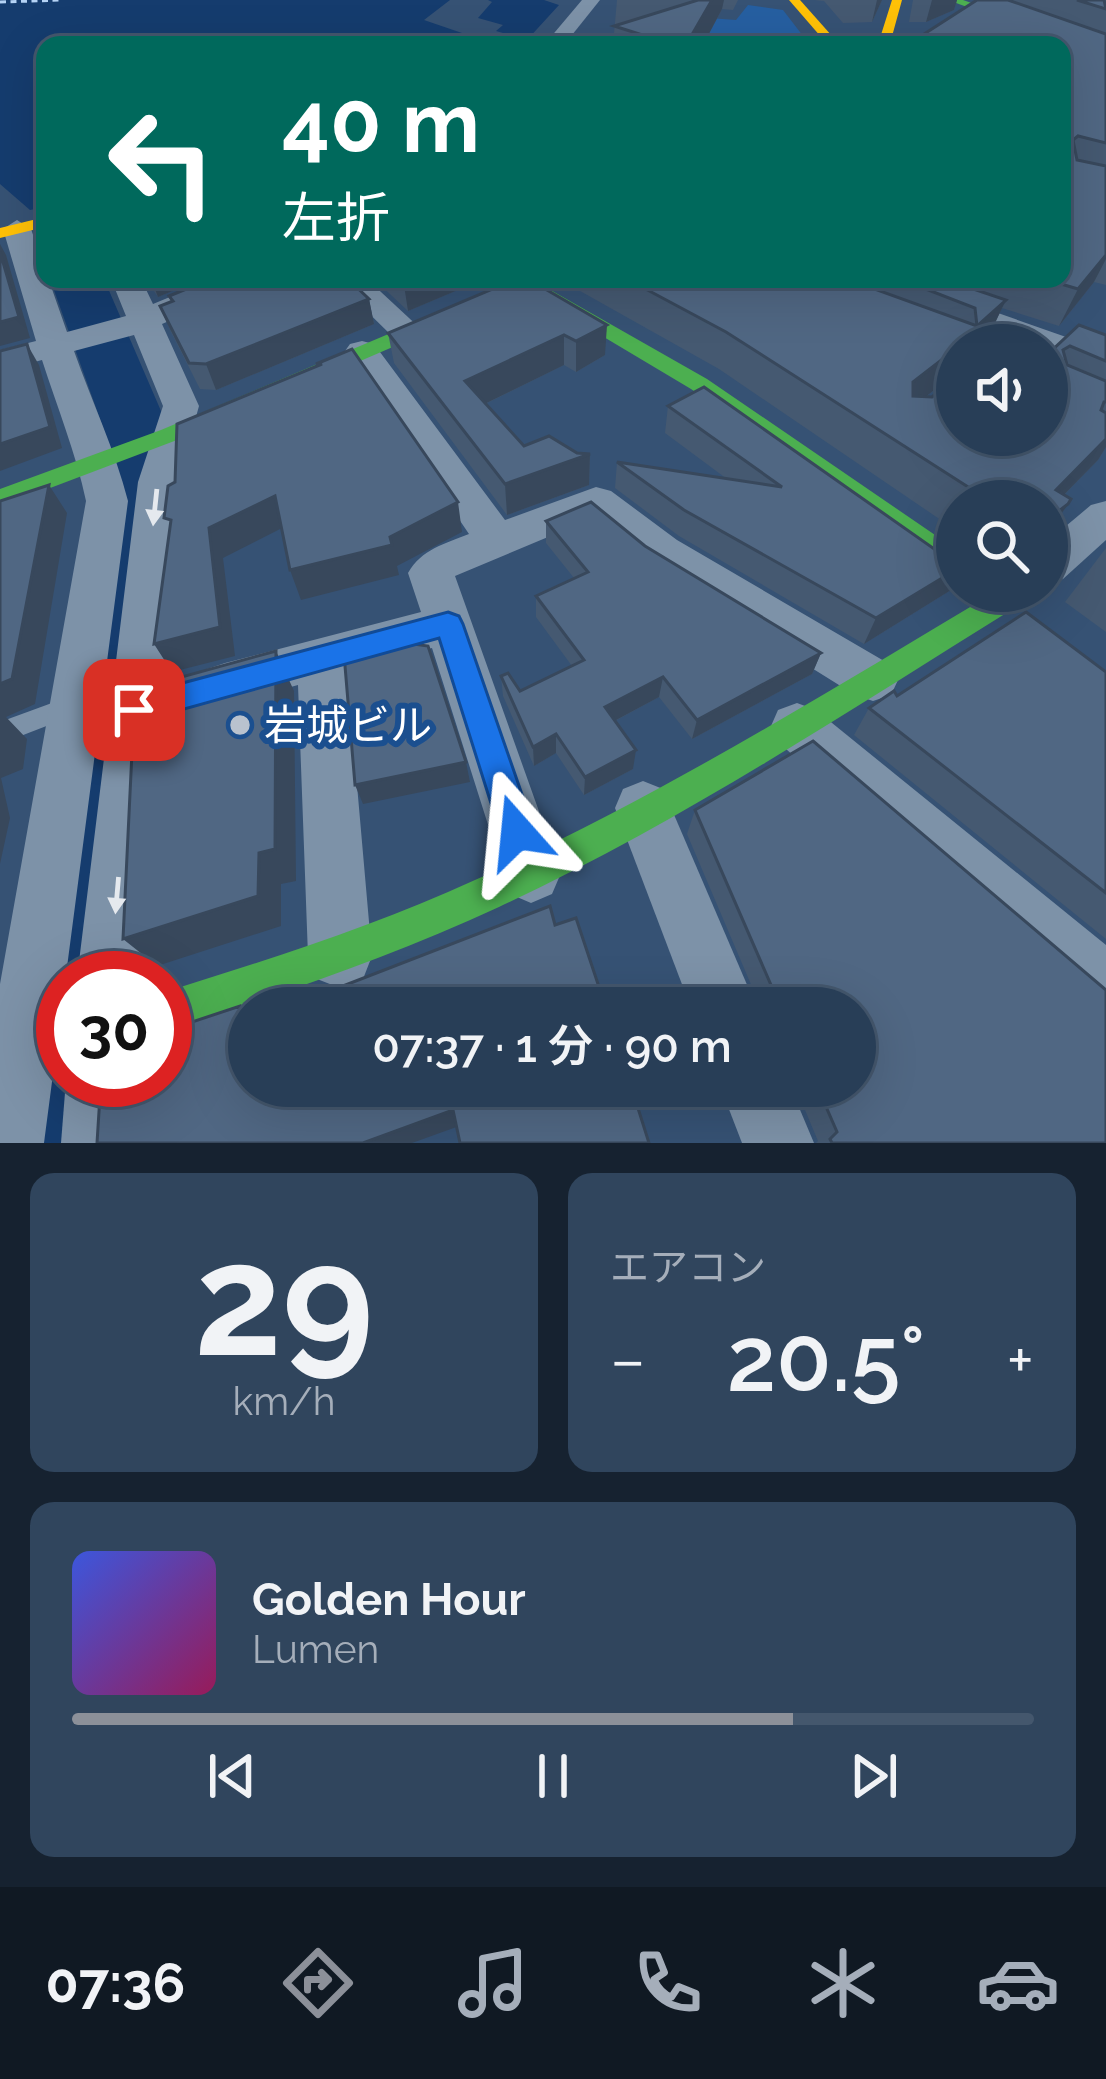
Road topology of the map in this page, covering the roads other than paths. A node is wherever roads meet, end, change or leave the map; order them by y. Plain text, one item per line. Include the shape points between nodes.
1 (591, 0) edge
2 (794, 0) edge
3 (898, 0) edge
4 (953, 0) edge
5 (561, 36) edge
6 (821, 36) edge
7 (886, 36) edge
8 (1055, 36) edge
9 (1071, 42) edge
10 (1106, 54) edge
11 (21, 228) edge
12 (36, 279) edge
13 (39, 288) edge
14 (206, 288) edge
15 (359, 288) edge
16 (513, 288) edge
17 (541, 288) edge
18 (893, 288) edge
19 (135, 308) edge
20 (976, 324) edge
21 (406, 331) junction
22 (56, 347) junction
23 (362, 351) junction
24 (1068, 353) edge
25 (0, 361) edge
26 (1106, 363) edge
27 (170, 435) junction
28 (92, 452) junction
29 (0, 498) edge
30 (1106, 516) edge
31 (496, 540) junction
32 (936, 549) edge
33 (1068, 549) edge
34 (990, 612) edge
35 (448, 624) junction
36 (321, 656) junction
37 (873, 680) junction
38 (77, 704) junction
39 (134, 710) junction
40 (797, 726) junction
41 (0, 733) edge
42 (644, 808) junction
43 (531, 873) junction
44 (112, 951) edge
45 (340, 956) junction
46 (716, 987) edge
47 (1106, 987) edge
48 (192, 1003) edge
49 (28, 1052) edge
50 (99, 1107) edge
51 (763, 1107) edge
52 (8, 1143) edge
53 (97, 1143) edge
54 (778, 1143) edge

1 - 5 street
2 - 6 main road
3 - 7 main road
4 - 8 main road
9 - 10 main road
11 - 12 street
13 - 22 street
14 - 19 street
15 - 21 street
16 - 21 main road
17 - 32 main road via 699,384
18 - 20 street
19 - 22 street
19 - 27 street via 181,406
21 - 23 main road
22 - 25 street
22 - 28 street
23 - 27 main road
23 - 31 street
24 - 26 street
27 - 28 main road
27 -> 39 street
28 - 29 main road
28 - 38 street via 107,500
30 - 33 street
31 - 35 street via 431,573
31 - 37 street via 596,501 661,552
34 - 37 main road
35 - 36 street
35 - 43 street
36 - 39 street
36 - 45 street
37 - 40 main road
38 - 41 lane
38 - 49 street
39 -> 44 street
40 - 42 main road
40 - 47 street
42 - 43 main road
42 - 46 street
43 - 45 main road
45 - 48 main road
49 - 52 street
50 - 53 street
51 - 54 street

